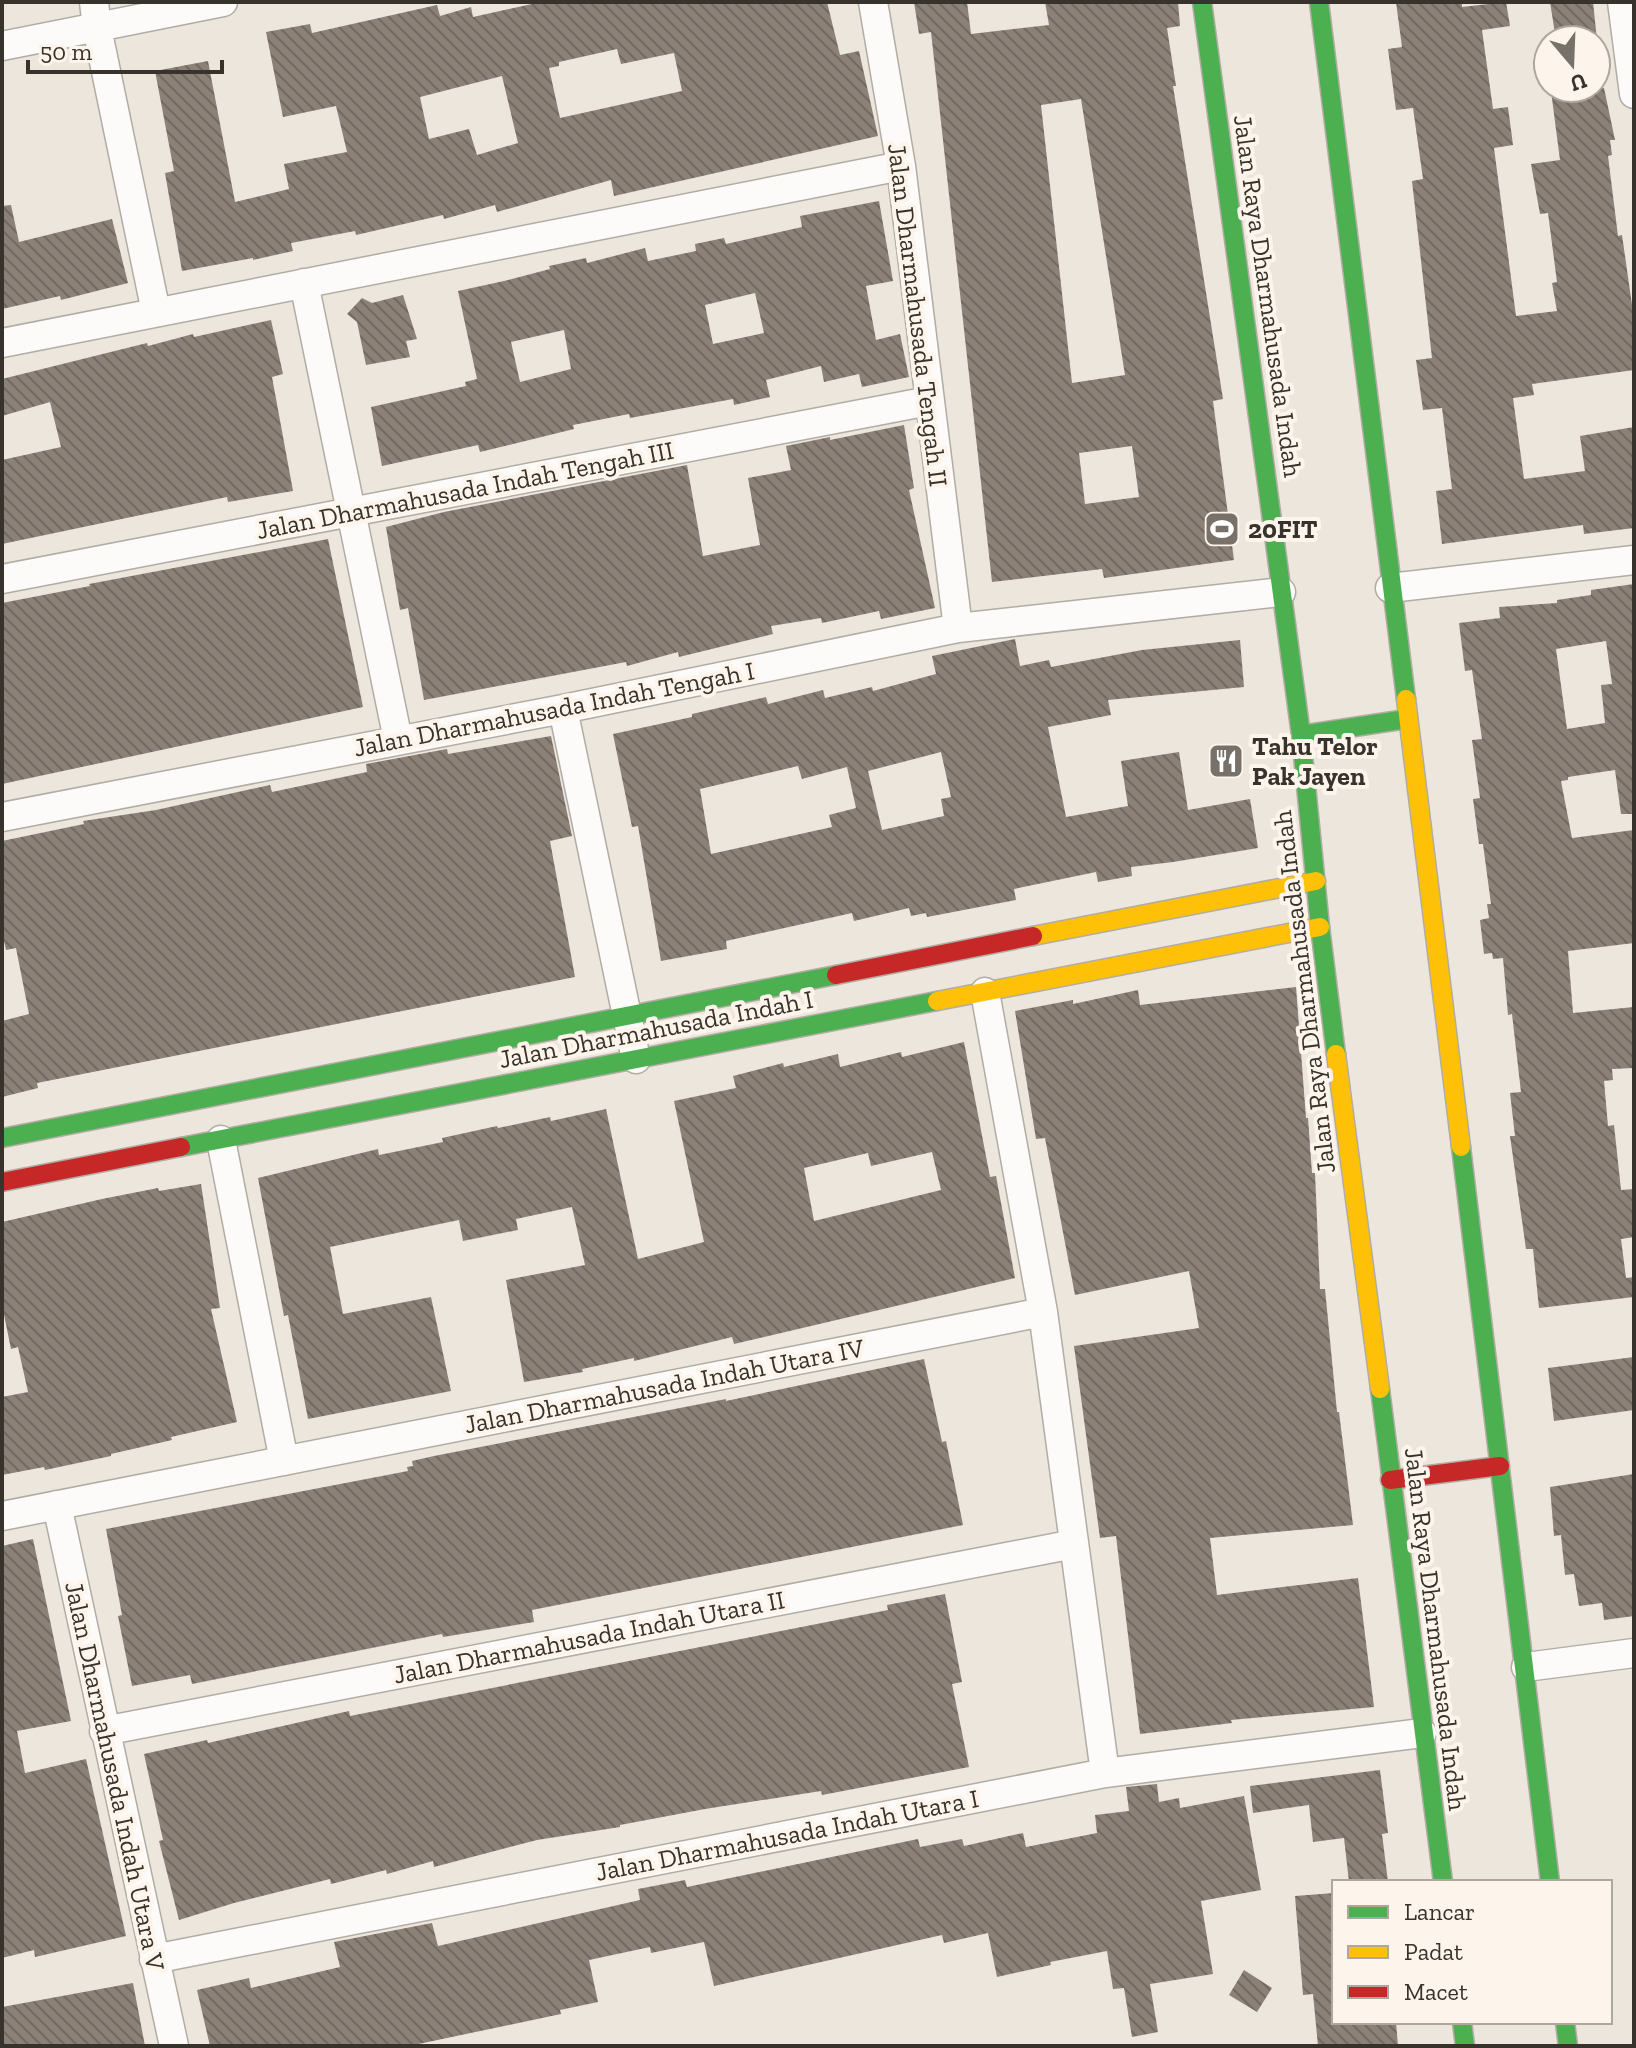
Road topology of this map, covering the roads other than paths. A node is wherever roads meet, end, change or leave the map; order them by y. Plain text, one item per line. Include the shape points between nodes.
1 (223, 2) edge
2 (873, 2) edge
3 (1202, 2) edge
4 (1319, 2) edge
5 (1622, 2) edge
6 (95, 15) edge
7 (2, 46) edge
8 (1634, 94) edge
9 (901, 166) junction
10 (304, 283) junction
11 (156, 312) junction
12 (2, 343) edge
13 (929, 401) junction
14 (351, 512) junction
15 (1634, 560) edge
16 (2, 579) edge
17 (1390, 588) junction
18 (1281, 592) junction
19 (958, 628) junction
20 (563, 709) junction
21 (1407, 719) junction
22 (1301, 735) junction
23 (398, 740) junction
24 (2, 817) edge
25 (1316, 881) junction
26 (1320, 927) junction
27 (985, 992) junction
28 (626, 1016) junction
29 (636, 1059) junction
30 (2, 1138) edge
31 (221, 1140) junction
32 (2, 1182) edge
33 (1043, 1312) junction
34 (284, 1461) junction
35 (1500, 1466) junction
36 (1390, 1480) junction
37 (57, 1505) junction
38 (2, 1516) edge
39 (1074, 1544) junction
40 (1634, 1653) edge
41 (1526, 1667) junction
42 (104, 1731) junction
43 (1422, 1733) junction
44 (1105, 1773) junction
45 (1443, 1880) edge
46 (1550, 1880) edge
47 (154, 1959) junction
48 (1462, 2024) edge
49 (1565, 2024) edge
50 (174, 2046) edge
51 (1465, 2046) edge
52 (1568, 2046) edge

1 - 6 street
2 - 9 street, Jalan Dharmahusada Tengah II
3 - 18 main road, Jalan Raya Dharmahusada Indah
4 - 17 main road
5 - 8 street
6 - 7 street
6 - 11 street
9 - 10 street
9 - 13 street, Jalan Dharmahusada Tengah II
10 - 11 street
10 - 14 street
11 - 12 street
13 - 14 street, Jalan Dharmahusada Indah Tengah III
13 - 19 street, Jalan Dharmahusada Tengah II
14 - 16 street, Jalan Dharmahusada Indah Tengah III
14 - 23 street
15 - 17 street
17 - 21 main road
18 - 19 street, Jalan Dharmahusada Indah Tengah I
18 - 22 main road, Jalan Raya Dharmahusada Indah
19 - 20 street, Jalan Dharmahusada Indah Tengah I
20 - 23 street, Jalan Dharmahusada Indah Tengah I
20 - 28 street
21 - 22 main road
21 - 35 main road
22 - 25 main road, Jalan Raya Dharmahusada Indah
23 - 24 street, Jalan Dharmahusada Indah Tengah I
25 - 26 main road, Jalan Raya Dharmahusada Indah
25 - 28 main road, Jalan Dharmahusada Indah I
26 - 27 main road, Jalan Dharmahusada Indah I
26 - 36 main road, Jalan Raya Dharmahusada Indah
27 - 29 main road, Jalan Dharmahusada Indah I
27 - 33 street
28 - 29 street
28 - 30 main road, Jalan Dharmahusada Indah I
29 - 31 main road, Jalan Dharmahusada Indah I
31 - 32 main road, Jalan Dharmahusada Indah I
31 - 34 street
33 - 34 street, Jalan Dharmahusada Indah Utara IV
33 - 39 street
34 - 37 street, Jalan Dharmahusada Indah Utara IV
35 - 36 main road
35 - 41 main road
36 - 43 main road, Jalan Raya Dharmahusada Indah
37 - 38 street, Jalan Dharmahusada Indah Utara IV
37 - 42 street, Jalan Dharmahusada Indah Utara V
39 - 42 street, Jalan Dharmahusada Indah Utara II
39 - 44 street
40 - 41 street
41 - 46 main road
42 - 47 street, Jalan Dharmahusada Indah Utara V
43 - 44 street, Jalan Dharmahusada Indah Utara I
43 - 45 main road, Jalan Raya Dharmahusada Indah
44 - 47 street, Jalan Dharmahusada Indah Utara I
47 - 50 street, Jalan Dharmahusada Indah Utara V
48 - 51 main road
49 - 52 main road

